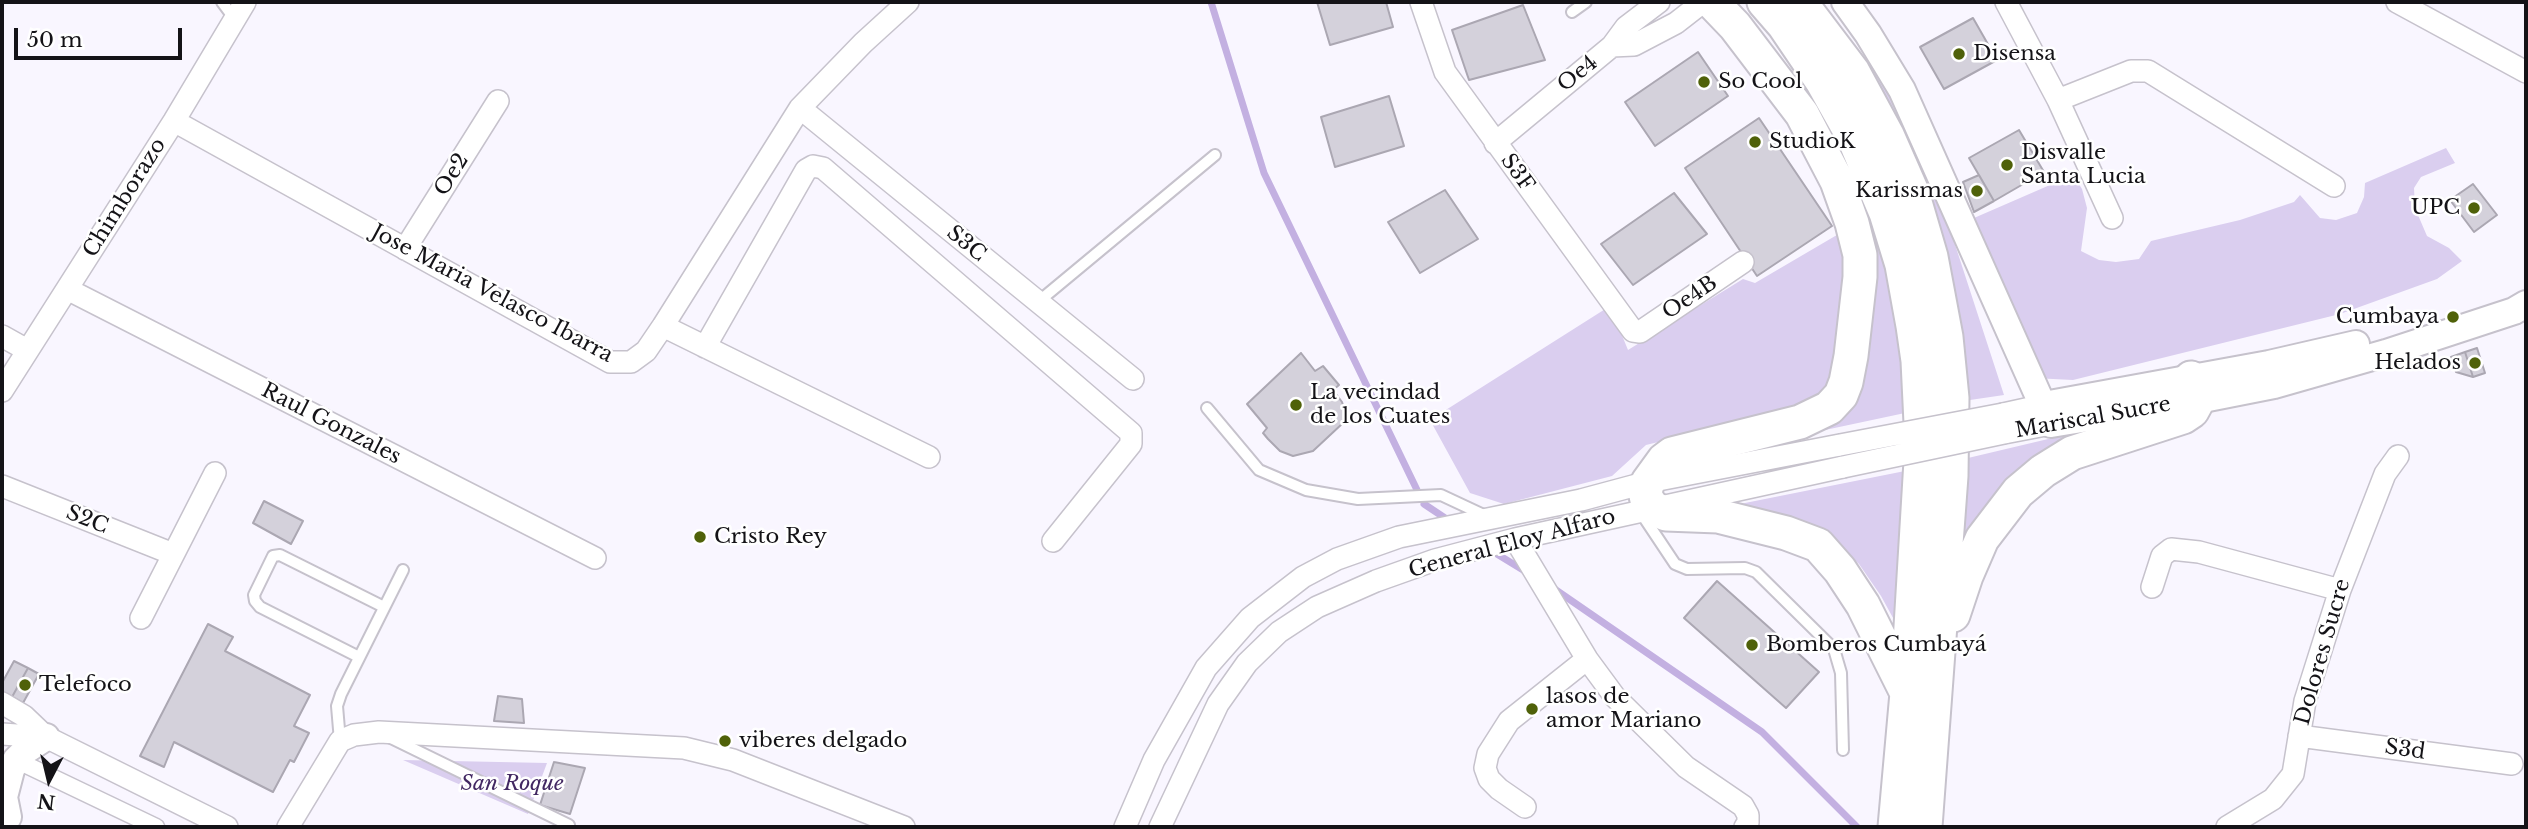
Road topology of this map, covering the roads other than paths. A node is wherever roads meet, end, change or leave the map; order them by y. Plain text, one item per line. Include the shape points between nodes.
1 (908, 2) edge
2 (1421, 2) edge
3 (1586, 2) edge
4 (1659, 2) edge
5 (1703, 2) edge
6 (1712, 2) edge
7 (1764, 2) edge
8 (1800, 2) edge
9 (1846, 2) edge
10 (2006, 2) edge
11 (2397, 2) edge
12 (234, 7) edge
13 (1572, 12) dead end
14 (1612, 46) junction
15 (2526, 72) edge
16 (2058, 100) junction
17 (498, 101) dead end
18 (800, 108) junction
19 (174, 121) junction
20 (1495, 143) junction
21 (1214, 155) dead end
22 (2334, 186) dead end
23 (2112, 218) dead end
24 (405, 248) junction
25 (1743, 262) dead end
26 (67, 289) junction
27 (2526, 297) edge
28 (1038, 302) junction
29 (2526, 304) edge
30 (663, 326) junction
31 (1636, 333) joint
32 (2, 336) edge
33 (705, 347) junction
34 (27, 351) junction
35 (1133, 379) dead end
36 (2195, 389) junction
37 (2, 391) edge
38 (1208, 408) dead end
39 (2047, 415) junction
40 (2004, 423) junction
41 (2398, 456) dead end
42 (929, 457) dead end
43 (215, 473) dead end
44 (2, 486) edge
45 (1647, 500) junction
46 (1493, 519) junction
47 (1515, 539) junction
48 (1053, 541) dead end
49 (173, 554) junction
50 (596, 558) dead end
51 (403, 569) dead end
52 (2152, 587) dead end
53 (2340, 590) junction
54 (384, 607) junction
55 (141, 618) dead end
56 (359, 657) junction
57 (1587, 659) junction
58 (1938, 661) junction
59 (1907, 693) junction
60 (2, 703) edge
61 (379, 732) junction
62 (2, 734) edge
63 (2299, 736) junction
64 (46, 737) junction
65 (340, 741) junction
66 (1843, 750) dead end
67 (16, 760) junction
68 (2512, 764) dead end
69 (1525, 807) dead end
70 (8, 817) edge
71 (569, 825) dead end
72 (156, 827) edge
73 (227, 827) edge
74 (288, 827) edge
75 (904, 827) edge
76 (1125, 827) edge
77 (1160, 827) edge
78 (1745, 827) edge
79 (1895, 827) edge
80 (1925, 827) edge
81 (2227, 827) edge

1 - 18 street, Jose Maria Velasco Ibarra
2 - 20 street, S3F via 1444,72
3 - 13 lane
4 - 14 street, Oe4 via 1626,27
5 - 14 street via 1676,23 1633,45
6 - 45 main road via 1802,114 1838,181 1860,255 1850,356 1844,388 1829,408 1800,422 1680,450 1664,460
7 - 59 main road via 1822,81 1854,138 1902,265 1918,361 1922,444
8 - 58 main road via 1853,72 1887,135 1912,192 1931,257 1952,398
9 - 39 street via 1902,90
10 - 16 street
11 - 15 street
12 - 19 street, Chimborazo
14 - 20 street, Oe4
16 - 22 street via 2131,71 2148,71
16 - 23 street
17 - 24 street, Oe2
18 - 28 street, S3C
18 - 30 street, Jose Maria Velasco Ibarra
19 - 24 street, Jose Maria Velasco Ibarra
19 - 26 street, Chimborazo
20 - 31 street, S3F
21 - 28 lane
24 - 30 street, Jose Maria Velasco Ibarra via 610,362 631,362 646,351
25 - 31 street, Oe4B
26 - 34 street, Chimborazo
26 - 50 street, Raul Gonzales
27 - 36 street, Mariscal Sucre
28 - 35 street, S3C
29 - 36 street, Mariscal Sucre via 2386,353 2274,385
30 - 33 street
32 - 34 street
33 - 42 street
33 - 48 street via 806,170 823,167 1131,433 1131,444
34 - 37 street, Chimborazo
36 - 39 street, Mariscal Sucre
36 - 58 main road via 2192,411 2071,453 2018,492 1982,539
38 - 46 lane via 1259,470 1306,490 1358,499 1441,495
39 - 40 street, Mariscal Sucre
40 - 45 street, Mariscal Sucre, bridge via 1843,467
40 - 45 street, bridge via 1840,445
41 - 53 street, Dolores Sucre via 2385,474
43 - 49 street
44 - 49 street, S2C
45 - 46 street via 1581,500
45 - 47 street, General Eloy Alfaro
45 - 59 main road via 1666,514 1718,516 1818,545 1863,605
45 - 66 lane via 1675,564 1687,569 1745,568 1756,572 1834,649 1841,673
46 - 76 street via 1399,537 1337,559 1303,577 1250,618 1206,668 1182,708
47 - 57 street
47 - 77 street, General Eloy Alfaro via 1376,581 1317,607 1279,632 1247,663 1218,704
49 - 55 street
51 - 54 lane
52 - 53 street via 2162,556 2171,549 2199,552
53 - 63 street, Dolores Sucre via 2305,701
54 - 56 lane
54 - 56 lane via 280,555 273,556 254,594 260,607
56 - 65 lane via 337,706
57 - 69 street via 1509,721 1488,754 1485,768 1489,779
57 - 78 street via 1615,697 1663,747 1743,806 1748,815
58 - 80 main road
59 - 79 main road
60 - 64 street
61 - 65 street via 354,734
61 - 71 lane
61 - 75 street via 684,748 733,760
62 - 64 street
63 - 68 street, S3d
63 - 81 street, Dolores Sucre via 2292,774 2273,799
64 - 67 street
64 - 73 street
65 - 74 street
67 - 70 street via 4,797
67 - 72 street

